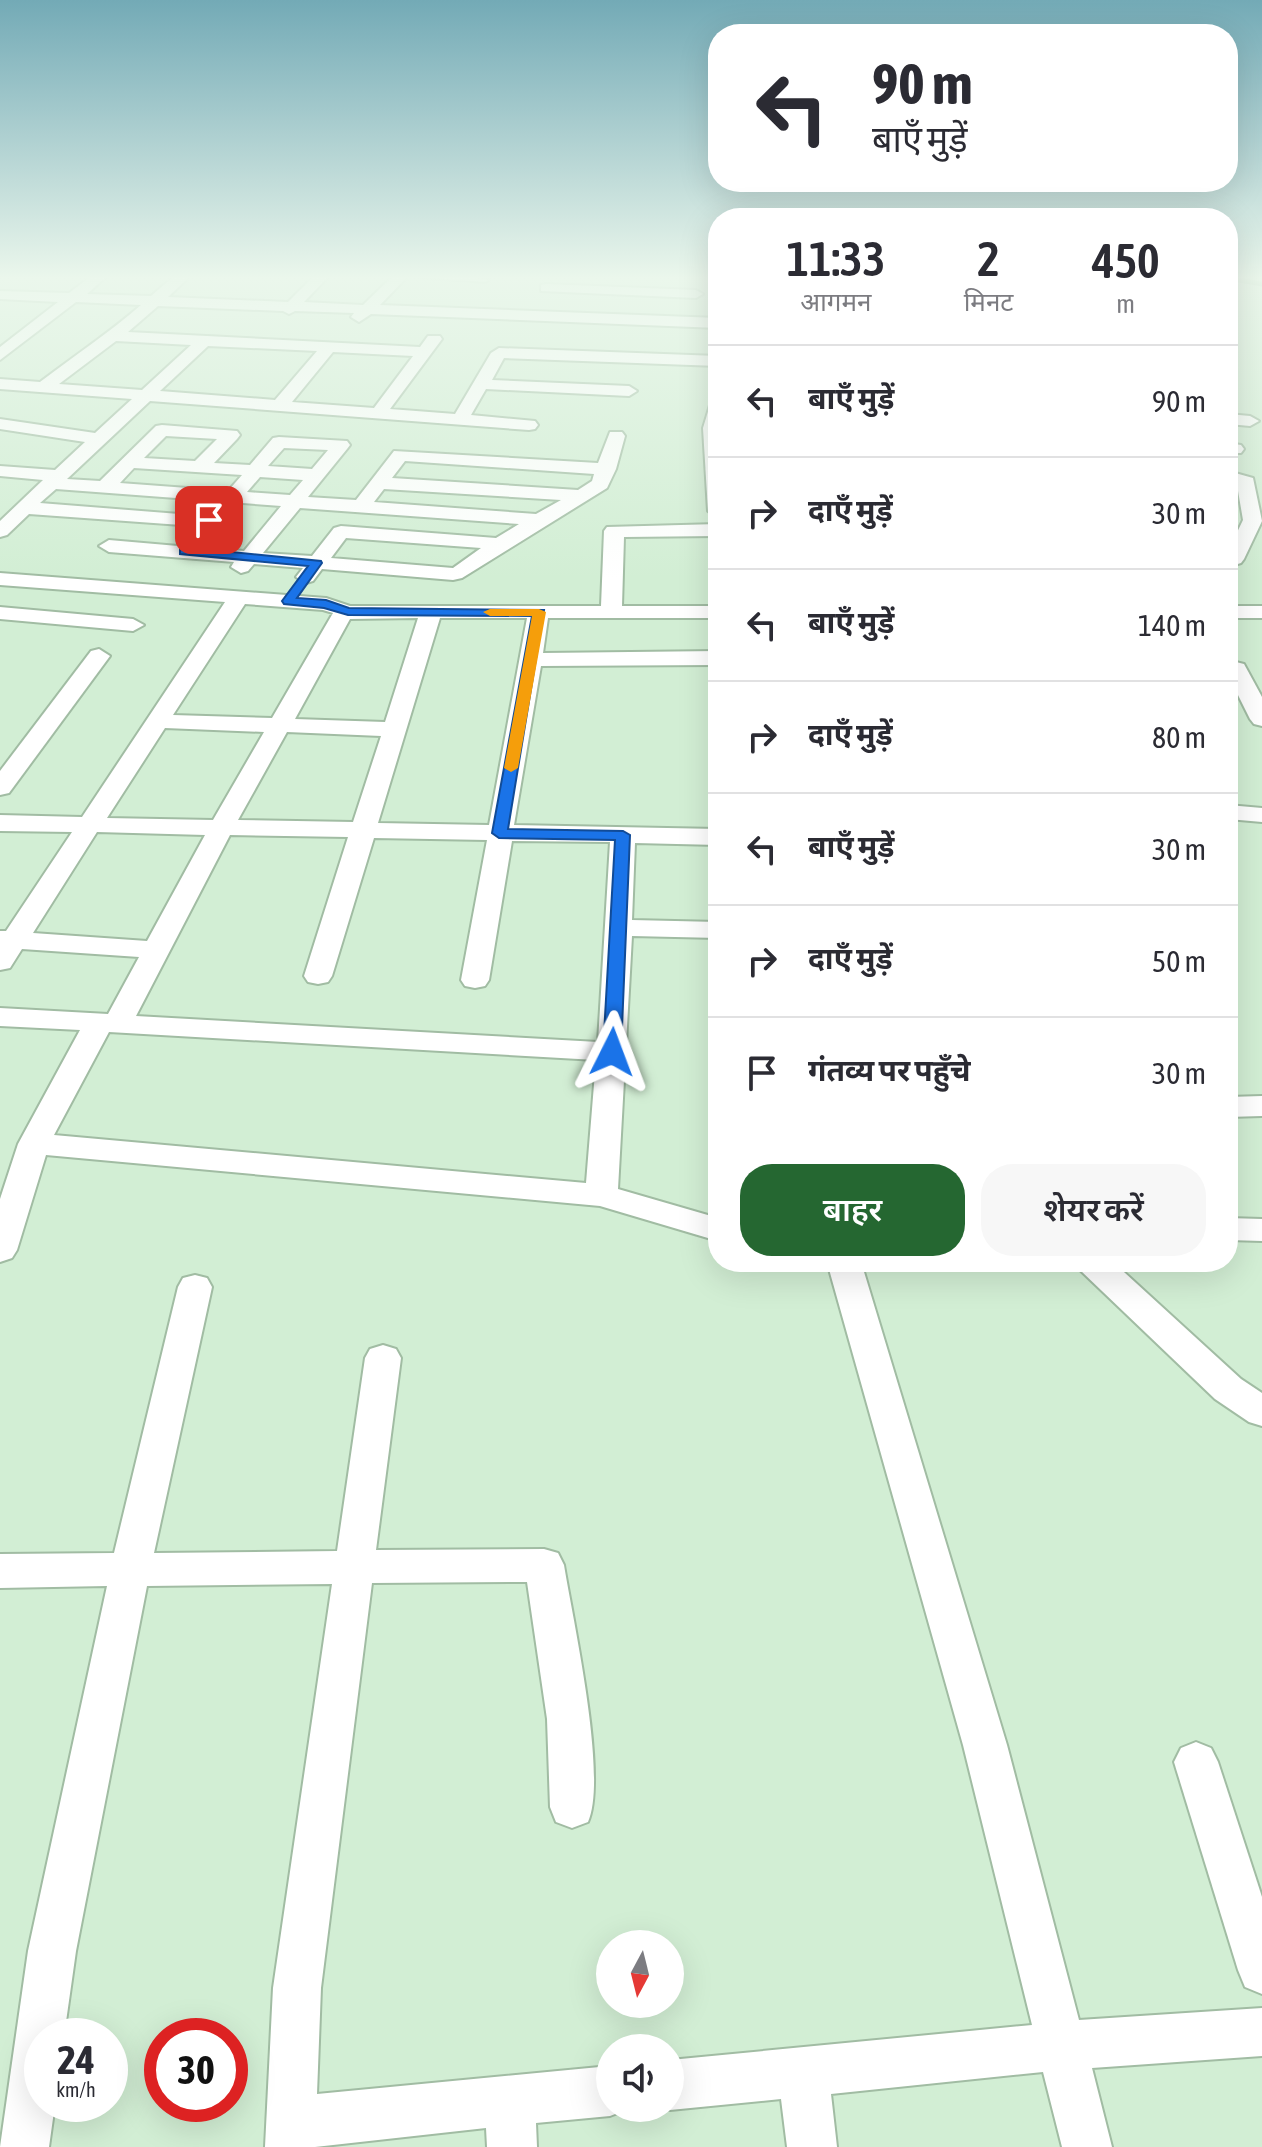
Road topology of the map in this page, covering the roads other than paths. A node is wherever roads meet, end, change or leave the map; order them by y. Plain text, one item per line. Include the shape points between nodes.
1 (56, 377) edge
2 (166, 377) edge
3 (303, 377) edge
4 (406, 377) edge
5 (485, 377) edge
6 (633, 377) edge
7 (0, 384) edge
8 (481, 384) junction
9 (44, 387) junction
10 (629, 391) junction
11 (146, 396) junction
12 (279, 406) junction
13 (622, 413) dead end
14 (378, 414) junction
15 (1238, 420) edge
16 (459, 421) junction
17 (1250, 421) dead end
18 (529, 425) dead end
19 (4, 428) edge
20 (616, 436) dead end
21 (98, 439) junction
22 (129, 462) junction
23 (200, 467) junction
24 (607, 469) junction
25 (0, 471) edge
26 (255, 471) junction
27 (317, 475) junction
28 (54, 480) junction
29 (1238, 480) edge
30 (379, 483) junction
31 (105, 487) junction
32 (161, 491) junction
33 (577, 495) junction
34 (234, 496) junction
35 (296, 500) junction
36 (361, 506) junction
37 (24, 508) junction
38 (138, 515) junction
39 (539, 520) junction
40 (708, 530) edge
41 (0, 531) edge
42 (500, 544) junction
43 (109, 546) junction
44 (184, 551) junction
45 (1238, 551) edge
46 (250, 556) junction
47 (316, 563) junction
48 (5, 585) edge
49 (73, 585) junction
50 (289, 601) junction
51 (226, 608) junction
52 (342, 610) junction
53 (431, 612) junction
54 (539, 612) junction
55 (611, 612) junction
56 (708, 612) edge
57 (1238, 612) edge
58 (1262, 612) edge
59 (0, 613) edge
60 (133, 625) dead end
61 (99, 656) dead end
62 (708, 658) edge
63 (531, 660) junction
64 (1238, 669) edge
65 (1262, 669) edge
66 (1238, 679) edge
67 (1262, 719) edge
68 (157, 721) junction
69 (280, 724) junction
70 (394, 729) junction
71 (0, 788) edge
72 (1238, 813) edge
73 (1262, 815) edge
74 (0, 823) edge
75 (88, 826) junction
76 (221, 828) junction
77 (362, 831) junction
78 (499, 833) junction
79 (623, 835) junction
80 (708, 837) edge
81 (618, 928) junction
82 (708, 930) edge
83 (5, 947) edge
84 (156, 950) junction
85 (318, 976) dead end
86 (475, 980) dead end
87 (0, 1017) edge
88 (108, 1024) junction
89 (612, 1052) junction
90 (1262, 1106) edge
91 (1238, 1107) edge
92 (34, 1144) junction
93 (601, 1195) junction
94 (708, 1227) edge
95 (1238, 1229) edge
96 (1262, 1230) edge
97 (0, 1250) edge
98 (847, 1272) edge
99 (1103, 1272) edge
100 (195, 1287) dead end
101 (383, 1358) dead end
102 (1262, 1412) edge
103 (355, 1568) junction
104 (0, 1571) edge
105 (130, 1571) junction
106 (1196, 1762) dead end
107 (572, 1807) dead end
108 (1262, 1970) edge
109 (1262, 2032) edge
110 (1063, 2046) junction
111 (803, 2072) junction
112 (684, 2084) edge
113 (596, 2096) edge
114 (511, 2124) edge
115 (291, 2134) edge
116 (24, 2147) edge
117 (812, 2147) edge
118 (1087, 2147) edge

1 - 9 street
2 - 11 street
3 - 12 street
4 - 14 street
5 - 8 street
6 - 10 street
7 - 9 street
8 - 10 street
8 - 16 street
9 - 11 street
10 - 13 street
11 - 12 street
11 - 21 street
12 - 14 street
14 - 16 street
15 - 17 street
16 - 18 street
19 - 21 street
20 - 24 street
21 - 28 street
22 - 23 street
22 - 23 street via 162,430 231,435
22 - 31 street
23 - 26 street
24 - 30 street via 406,455 397,457
24 - 33 street via 600,484
25 - 28 street
26 - 27 street
26 - 27 street via 282,441 341,445
26 - 34 street
27 - 35 street
28 - 31 street
28 - 37 street
29 - 45 street via 1246,482 1253,520
30 - 33 street
30 - 36 street
31 - 32 street
32 - 34 street
32 - 38 street
33 - 39 street
34 - 35 street
35 - 36 street
35 - 46 street
36 - 39 street
37 - 38 street
37 - 41 street
38 - 43 street
38 - 44 street via 210,521
39 - 42 street
40 - 55 street via 612,533
42 - 47 street via 453,574
42 - 47 street via 341,532
43 - 44 street
43 - 49 street
44 - 46 street
46 - 47 street
46 - 51 street
47 - 50 street
48 - 49 street
49 - 51 street
50 - 51 street
50 - 52 street
51 - 68 street
52 - 53 street
52 - 69 street
53 - 54 street
53 - 70 street
54 - 55 street
54 - 63 street
55 - 56 street
57 - 58 street
59 - 60 street
61 - 71 street
62 - 63 street
63 - 78 street
64 - 65 street
66 - 67 street
68 - 69 street
68 - 75 street
69 - 70 street
69 - 76 street
70 - 77 street
72 - 73 street
74 - 75 street
75 - 76 street
75 - 83 street
76 - 77 street
76 - 84 street
77 - 78 street
77 - 85 street
78 - 79 street
78 - 86 street
79 - 80 street
79 - 81 street
81 - 82 street
81 - 89 street
83 - 84 street
84 - 88 street
87 - 88 street
88 - 89 street
88 - 92 street
89 - 93 street
90 - 91 street
92 - 93 street
92 - 97 street
93 - 94 street
95 - 96 street
98 - 110 street via 969,1687
99 - 102 street via 1228,1389
100 - 105 street
101 - 103 street
103 - 105 street
103 - 107 street via 544,1565 568,1719
103 - 115 street via 297,1988
104 - 105 street
105 - 116 street via 52,1951
106 - 108 street
109 - 110 street
110 - 111 street
110 - 118 street
111 - 112 street
111 - 117 street
113 - 114 street
114 - 115 street

